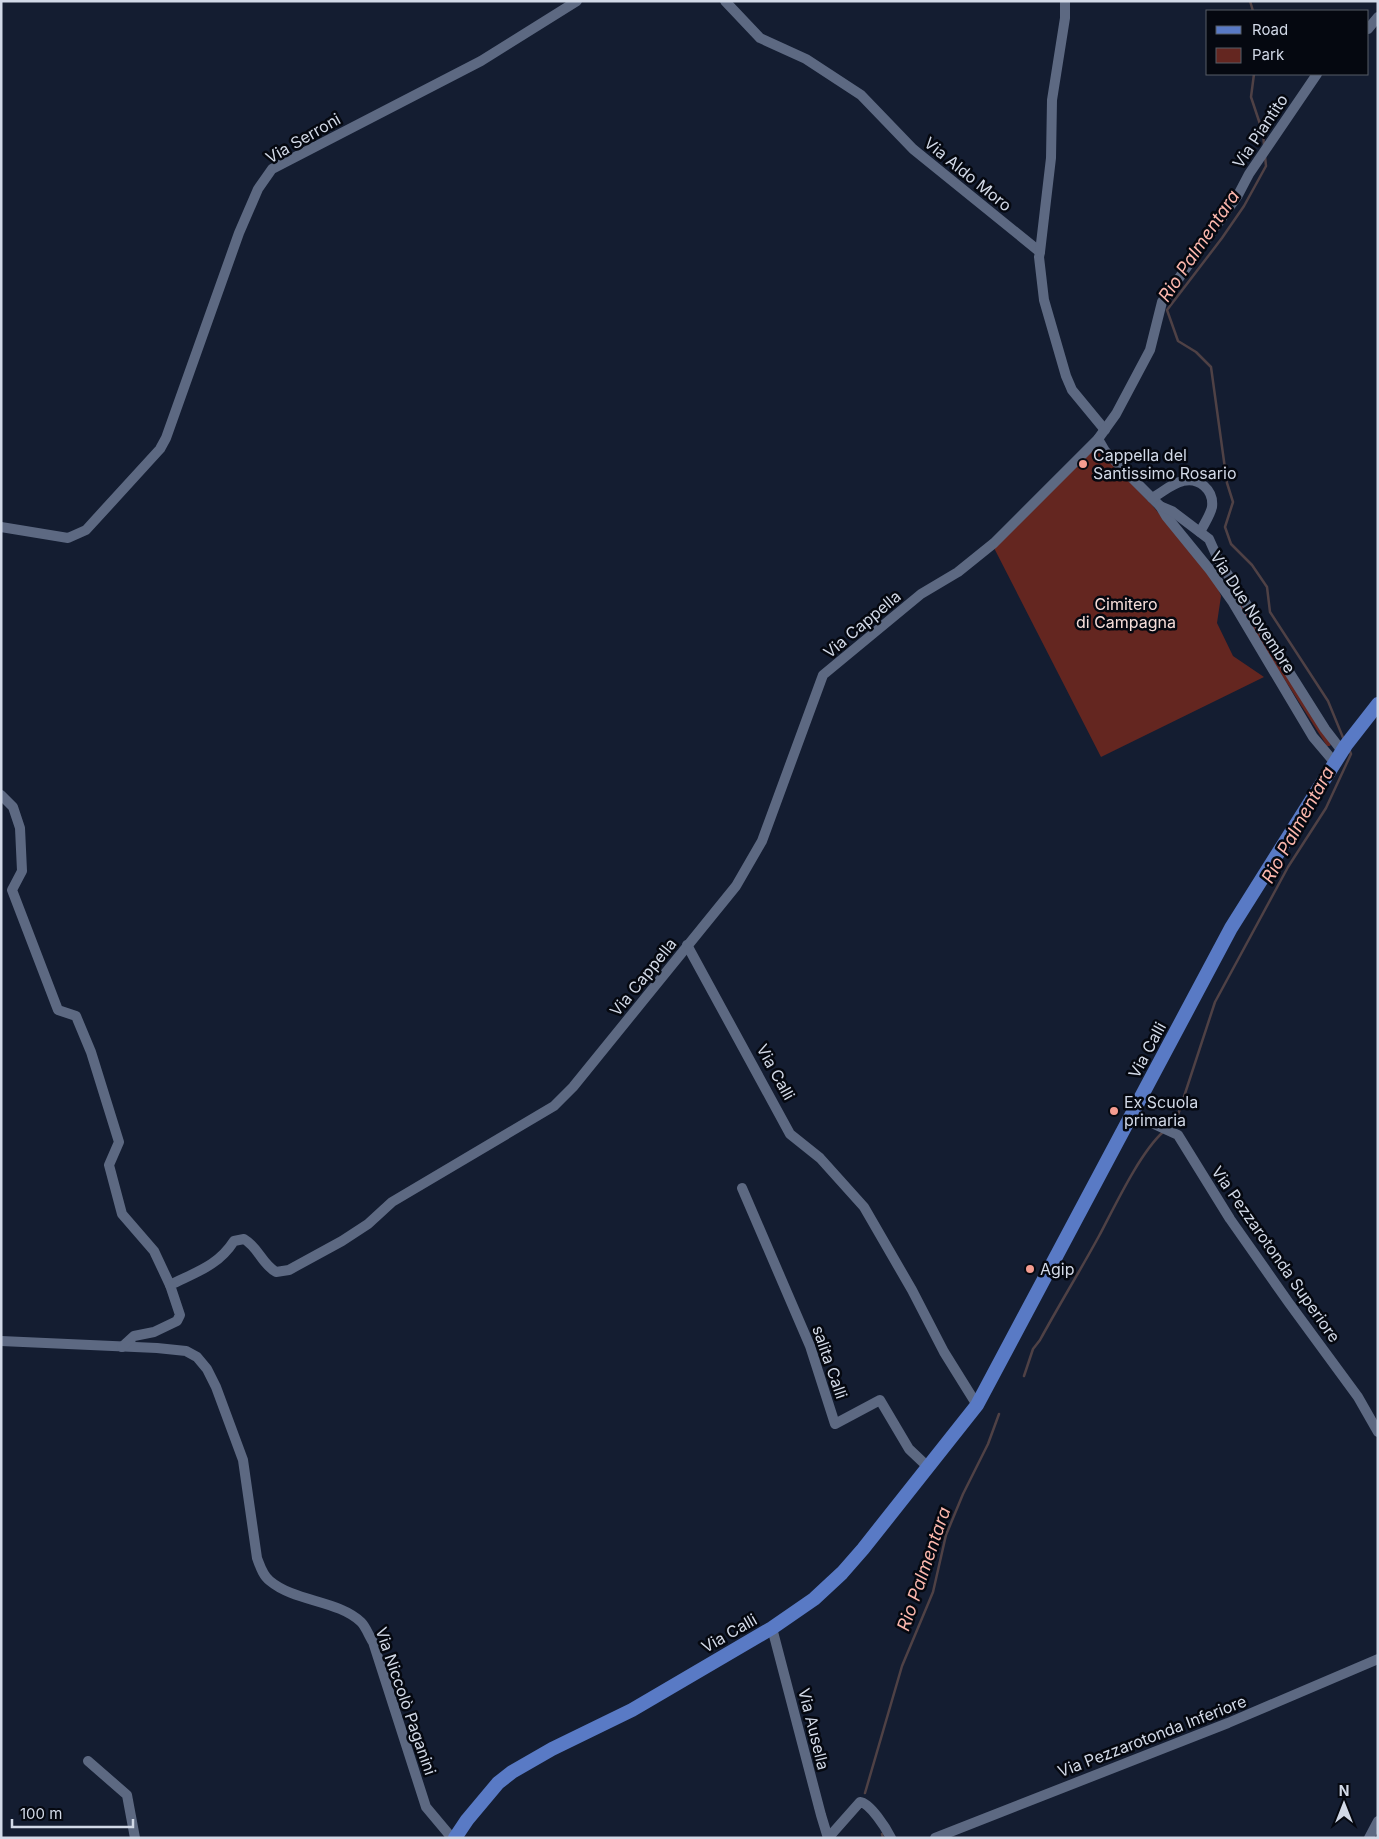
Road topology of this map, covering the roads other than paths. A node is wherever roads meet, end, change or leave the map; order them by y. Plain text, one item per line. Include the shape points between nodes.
1 (577, 1) edge
2 (725, 1) edge
3 (1065, 1) edge
4 (1378, 17) edge
5 (1369, 29) edge
6 (1316, 75) edge
7 (1040, 252) junction
8 (1105, 430) junction
9 (1098, 439) junction
10 (1156, 502) junction
11 (1, 528) edge
12 (1200, 532) junction
13 (1378, 704) edge
14 (1344, 748) junction
15 (1334, 763) junction
16 (1, 796) edge
17 (687, 946) junction
18 (1132, 1114) junction
19 (742, 1188) dead end
20 (170, 1285) junction
21 (1, 1341) edge
22 (122, 1347) junction
23 (977, 1405) junction
24 (1378, 1432) edge
25 (928, 1467) junction
26 (772, 1628) junction
27 (1378, 1659) edge
28 (88, 1761) dead end
29 (1378, 1821) edge
30 (135, 1838) edge
31 (454, 1838) edge
32 (828, 1838) edge
33 (891, 1838) edge
34 (935, 1838) edge
35 (1370, 1838) edge

1 - 11 street, Via Serroni via 481,62 272,169 258,189 240,233 160,449 86,530 68,538
2 - 7 street, Via Aldo Moro via 760,38 806,59 861,96 914,149
3 - 7 street via 1052,100 1051,158
4 - 5 street
6 - 8 street, Via Piantito via 1238,195 1162,302 1150,350
7 - 8 street via 1044,300 1066,376 1072,390
8 - 9 street, Via Piantito
9 - 10 street, Via Due Novembre via 1105,451
9 - 17 street, Via Cappella via 994,543 958,572 921,594 823,675 762,841 736,886
10 - 12 street, Via Due Novembre
10 - 12 street via 1180,481 1196,481 1203,485 1212,498 1212,506
10 - 15 street, Via Due Novembre via 1225,591 1313,737
12 - 14 street, Via Due Novembre via 1209,539 1325,729
13 - 14 main road, Via Calli
14 - 15 main road, Via Calli
15 - 18 main road, Via Calli via 1231,928
16 - 20 street via 13,807 20,828 22,871 12,890 58,1010 76,1016 115,1125 119,1142 110,1165 122,1214 154,1251
17 - 20 street, Via Cappella via 554,1106 392,1202 368,1224 342,1241 288,1270 276,1272 267,1267 252,1244 244,1239 234,1241 214,1263
17 - 23 street, Via Calli via 790,1134 820,1158 864,1207
18 - 23 main road, Via Calli
18 - 24 street, Via Pezzarotonda Superiore via 1178,1135 1230,1219 1358,1397
19 - 25 street, salita Calli via 810,1346 835,1424 880,1400 909,1449
20 - 22 street via 180,1315 177,1321 154,1332 134,1336
21 - 22 street, Via Niccolò Paganini
22 - 31 street, Via Niccolò Paganini via 186,1351 198,1356 207,1369 243,1460 257,1558 263,1572 283,1589 348,1613 362,1623 373,1642 426,1808
23 - 25 main road, Via Calli
25 - 26 main road, Via Calli via 842,1574 814,1599
26 - 31 main road, Via Calli via 632,1710 512,1772 498,1783
26 - 32 street, Via Ausella
27 - 34 street, Via Pezzarotonda Inferiore via 1244,1716
28 - 30 street via 127,1795
29 - 35 street
32 - 33 street via 860,1802 870,1808

